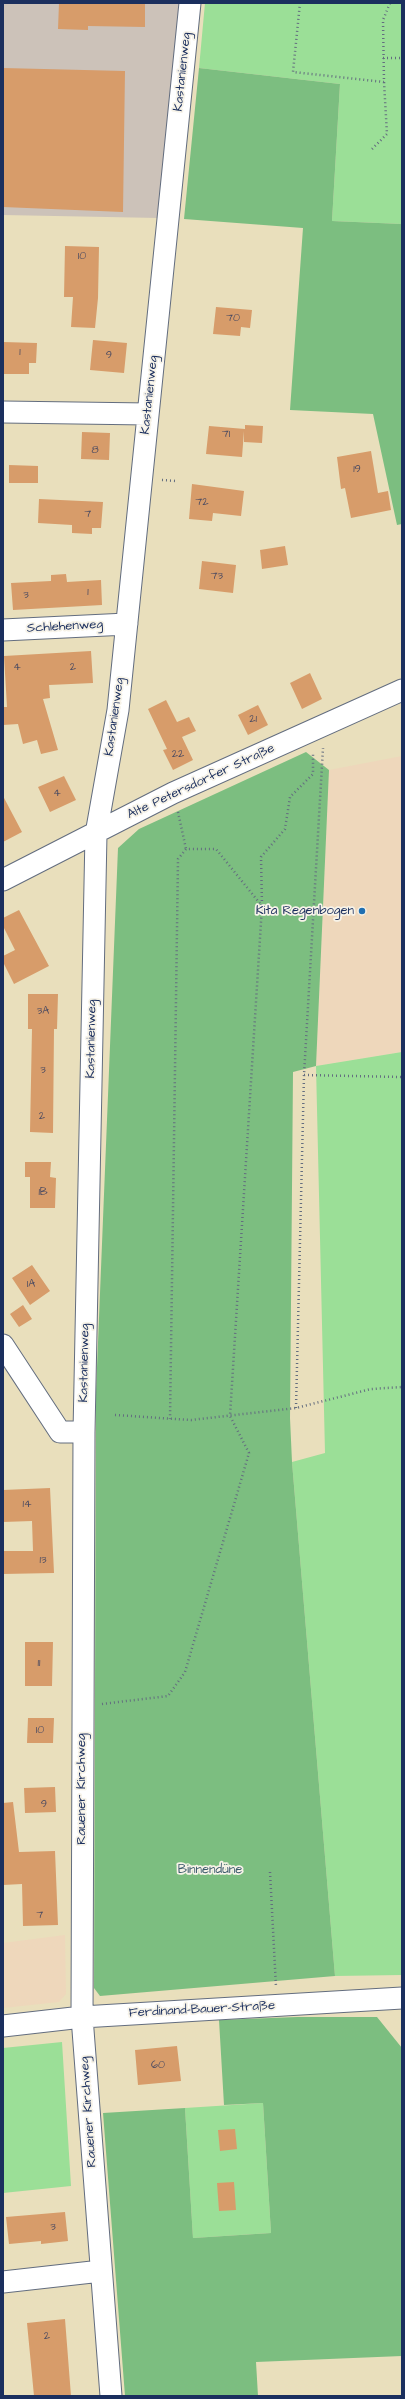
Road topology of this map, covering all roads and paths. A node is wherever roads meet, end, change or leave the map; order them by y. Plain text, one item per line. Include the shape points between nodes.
1 (190, 3) edge
2 (300, 3) edge
3 (390, 3) edge
4 (383, 58) junction
5 (402, 58) edge
6 (384, 82) junction
7 (372, 149) dead end
8 (3, 412) edge
9 (148, 414) junction
10 (127, 624) junction
11 (3, 630) edge
12 (402, 690) edge
13 (325, 725) junction
14 (313, 751) dead end
15 (173, 793) junction
16 (96, 834) junction
17 (186, 849) junction
18 (3, 880) edge
19 (262, 906) junction
20 (304, 1075) junction
21 (402, 1077) edge
22 (3, 1345) edge
23 (402, 1387) edge
24 (296, 1408) junction
25 (115, 1416) dead end
26 (230, 1416) junction
27 (170, 1419) junction
28 (84, 1432) junction
29 (82, 1707) junction
30 (270, 1872) dead end
31 (402, 1998) edge
32 (277, 2005) junction
33 (82, 2017) junction
34 (3, 2026) edge
35 (101, 2272) junction
36 (3, 2282) edge
37 (111, 2396) edge

1 - 9 street, Kastanienweg
2 - 6 path via 293,72
3 - 4 path via 383,20
4 - 5 path
4 - 6 path
6 - 7 path via 387,134
8 - 9 street
9 - 10 street, Kastanienweg
10 - 11 street, Schlehenweg
10 - 16 street, Kastanienweg via 118,710
12 - 13 street, Alte Petersdorfer Straße
13 - 15 street, Alte Petersdorfer Straße
13 - 20 path
14 - 19 path via 313,774 290,797 285,829 262,857
15 - 16 street, Alte Petersdorfer Straße
15 - 17 path
16 - 18 street, Alte Petersdorfer Straße
16 - 28 street, Kastanienweg
17 - 19 path via 216,849
17 - 27 path via 178,859
19 - 26 path
20 - 21 path
20 - 24 path
22 - 28 street via 60,1432
23 - 24 path via 371,1389
24 - 26 path
25 - 27 path
26 - 27 path via 191,1420
26 - 29 path via 249,1453 185,1672 168,1696
28 - 29 street, Rauener Kirchweg
29 - 33 street, Rauener Kirchweg
30 - 32 path
31 - 32 street, Ferdinand-Bauer-Straße
32 - 33 street, Ferdinand-Bauer-Straße
33 - 34 street, Ferdinand-Bauer-Straße
33 - 35 street, Rauener Kirchweg
35 - 36 street
35 - 37 street, Rauener Kirchweg

